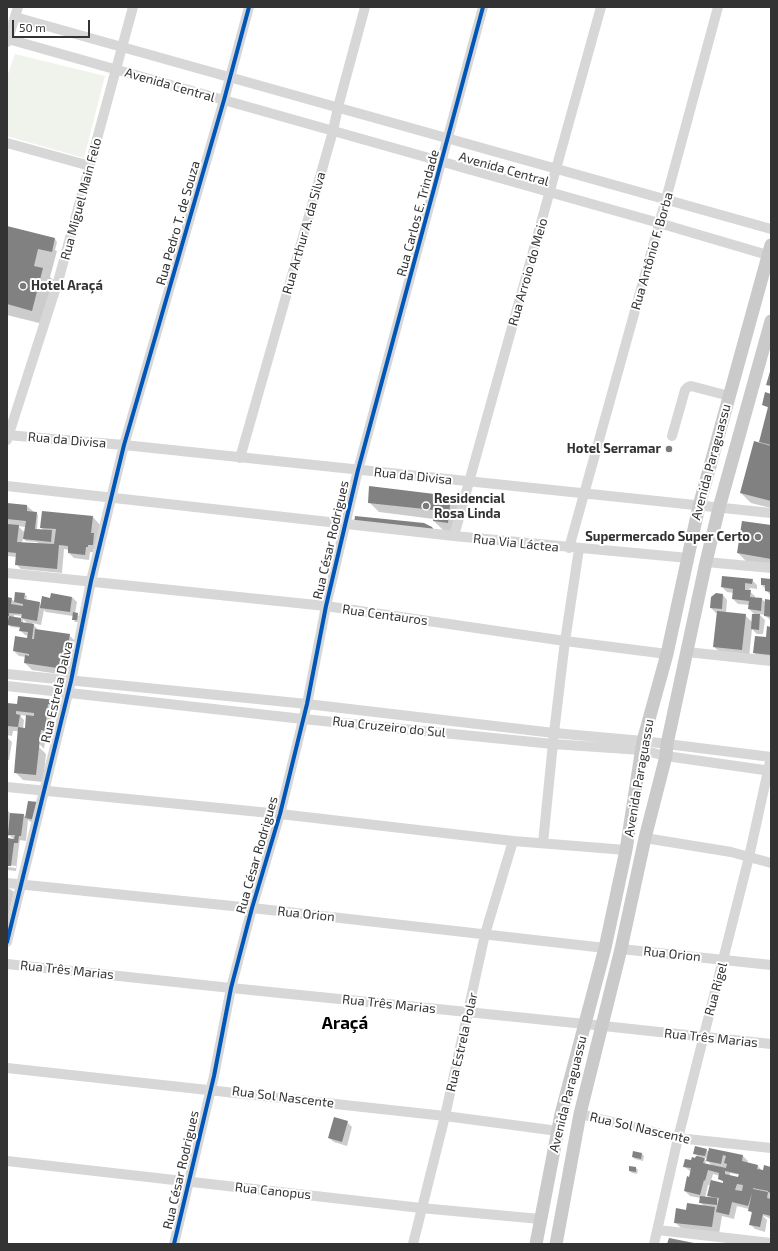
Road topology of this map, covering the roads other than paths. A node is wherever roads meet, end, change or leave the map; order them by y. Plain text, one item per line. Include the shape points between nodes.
1 (18, 7) edge
2 (133, 7) edge
3 (249, 7) edge
4 (365, 7) edge
5 (483, 7) edge
6 (601, 7) edge
7 (718, 7) edge
8 (15, 17) junction
9 (8, 40) edge
10 (122, 47) junction
11 (117, 69) junction
12 (231, 78) junction
13 (224, 100) junction
14 (338, 107) junction
15 (333, 131) junction
16 (448, 138) junction
17 (7, 143) edge
18 (442, 161) junction
19 (90, 166) junction
20 (557, 169) junction
21 (550, 192) junction
22 (666, 199) junction
23 (659, 223) junction
24 (771, 229) edge
25 (770, 252) edge
26 (771, 321) edge
27 (729, 396) junction
28 (672, 436) dead end
29 (7, 437) edge
30 (124, 445) junction
31 (240, 458) junction
32 (358, 470) junction
33 (470, 482) junction
34 (7, 486) edge
35 (583, 494) junction
36 (112, 497) junction
37 (699, 506) junction
38 (719, 508) junction
39 (771, 513) edge
40 (346, 523) junction
41 (454, 536) junction
42 (574, 548) junction
43 (688, 558) junction
44 (706, 562) junction
45 (771, 568) edge
46 (7, 573) edge
47 (91, 581) junction
48 (326, 606) junction
49 (565, 641) junction
50 (687, 652) junction
51 (667, 654) junction
52 (771, 661) edge
53 (7, 674) edge
54 (71, 681) junction
55 (7, 686) edge
56 (148, 688) junction
57 (68, 693) junction
58 (146, 702) junction
59 (307, 704) junction
60 (416, 717) junction
61 (303, 719) junction
62 (413, 730) junction
63 (554, 733) junction
64 (552, 744) junction
65 (642, 746) junction
66 (666, 750) junction
67 (771, 757) edge
68 (770, 771) edge
69 (7, 787) edge
70 (44, 791) junction
71 (280, 814) junction
72 (645, 838) junction
73 (514, 841) junction
74 (543, 843) junction
75 (626, 850) junction
76 (749, 857) junction
77 (771, 863) edge
78 (7, 883) edge
79 (20, 885) junction
80 (252, 908) junction
81 (485, 934) junction
82 (7, 942) edge
83 (605, 948) junction
84 (621, 948) junction
85 (724, 960) junction
86 (7, 964) edge
87 (771, 965) edge
88 (231, 988) junction
89 (469, 1012) junction
90 (585, 1024) junction
91 (602, 1026) junction
92 (703, 1037) junction
93 (771, 1044) edge
94 (7, 1068) edge
95 (210, 1089) junction
96 (580, 1114) junction
97 (445, 1116) junction
98 (558, 1131) junction
99 (678, 1138) junction
100 (771, 1148) edge
101 (7, 1161) edge
102 (188, 1181) junction
103 (421, 1208) junction
104 (540, 1219) junction
105 (658, 1230) junction
106 (771, 1243) edge
107 (174, 1244) edge
108 (413, 1244) edge
109 (536, 1244) edge
110 (556, 1244) edge
111 (654, 1244) edge

1 - 8 street
2 - 10 street, Rua Miguel Main Felo
3 - 12 street, Rua Pedro T. de Souza
4 - 14 street, Rua Arthur A. da Silva
5 - 16 street, Rua Carlos E. Trindade
6 - 20 street, Rua Arroio do Meio
7 - 22 street, Rua Antônio F. Borba
8 - 9 street
8 - 10 street, Avenida Central
9 - 11 street, Avenida Central
10 - 11 street, Rua Miguel Main Felo
10 - 12 street, Avenida Central
11 - 13 street, Avenida Central
11 - 19 street, Rua Miguel Main Felo
12 - 13 street, Rua Pedro T. de Souza
12 - 14 street, Avenida Central
13 - 15 street, Avenida Central
13 - 30 street, Rua Pedro T. de Souza
14 - 15 street, Rua Arthur A. da Silva
14 - 16 street, Avenida Central
15 - 18 street, Avenida Central
15 - 31 street, Rua Arthur A. da Silva
16 - 18 street, Rua Carlos E. Trindade
16 - 20 street, Avenida Central
17 - 19 street
18 - 21 street, Avenida Central
18 - 32 street, Rua Carlos E. Trindade
19 - 29 street, Rua Miguel Main Felo via 59,278
20 - 21 street, Rua Arroio do Meio
20 - 22 street, Avenida Central
21 - 23 street, Avenida Central
21 - 33 street, Rua Arroio do Meio
22 - 23 street, Rua Antônio F. Borba
22 - 24 street, Avenida Central
23 - 25 street, Avenida Central
23 - 35 street, Rua Antônio F. Borba
25 - 27 main road, Avenida Paraguassu
26 - 38 main road, Avenida Paraguassu
27 - 28 street via 688,387
27 - 37 main road, Avenida Paraguassu
29 - 30 street, Rua da Divisa
30 - 31 street, Rua da Divisa
30 - 36 street, Rua Estrela Dalva
31 - 32 street, Rua da Divisa
32 - 33 street, Rua da Divisa
32 - 40 street, Rua César Rodrigues
33 - 35 street, Rua da Divisa
33 - 41 street, Rua Arroio do Meio
34 - 36 street, Rua Via Láctea
35 - 37 street, Rua da Divisa
35 - 42 street, Rua Antônio F. Borba
36 - 40 street, Rua Via Láctea
36 - 47 street, Rua Estrela Dalva
37 - 38 street, Rua da Divisa
37 - 43 main road, Avenida Paraguassu
38 - 39 street, Rua da Divisa
38 - 44 main road, Avenida Paraguassu
40 - 41 street, Rua Via Láctea
40 - 48 street, Rua César Rodrigues
41 - 42 street, Rua Via Láctea
42 - 43 street, Rua Via Láctea
42 - 49 street, Rua Antônio F. Borba
43 - 51 main road, Avenida Paraguassu
44 - 45 street
44 - 50 main road, Avenida Paraguassu
46 - 47 street, Rua Centauros
47 - 48 street, Rua Centauros
47 - 54 street, Rua Estrela Dalva
48 - 49 street, Rua Centauros
48 - 59 street, Rua César Rodrigues
49 - 51 street, Rua Centauros
49 - 63 street, Rua Antônio F. Borba
50 - 52 street
50 - 66 main road, Avenida Paraguassu
51 - 65 main road, Avenida Paraguassu
53 - 54 street, Rua Cruzeiro do Sul
54 - 56 street, Rua Cruzeiro do Sul
54 - 57 street, Rua Estrela Dalva
55 - 57 street, Rua Cruzeiro do Sul
56 - 58 street
56 - 59 street, Rua Cruzeiro do Sul
57 - 58 street, Rua Cruzeiro do Sul
57 - 70 street, Rua Estrela Dalva
58 - 61 street, Rua Cruzeiro do Sul
59 - 60 street, Rua Cruzeiro do Sul
59 - 61 street, Rua César Rodrigues
60 - 62 street
60 - 63 street, Rua Cruzeiro do Sul
61 - 62 street, Rua Cruzeiro do Sul
61 - 71 street, Rua César Rodrigues
62 - 64 street, Rua Cruzeiro do Sul
63 - 64 street, Rua Antônio F. Borba
63 - 65 street, Rua Cruzeiro do Sul
64 - 65 street, Rua Cruzeiro do Sul
64 - 74 street, Rua Antônio F. Borba
65 - 66 street, Rua Cruzeiro do Sul
65 - 75 main road, Avenida Paraguassu
66 - 67 street, Rua Cruzeiro do Sul
66 - 68 street, Rua Cruzeiro do Sul
66 - 72 main road, Avenida Paraguassu
67 - 68 street, Rua Rigel
68 - 76 street, Rua Rigel
69 - 70 street
70 - 71 street
70 - 79 street, Rua Estrela Dalva
71 - 73 street
71 - 80 street, Rua César Rodrigues
72 - 76 street
72 - 84 main road, Avenida Paraguassu
73 - 74 street
73 - 81 street, Rua Estrela Polar
74 - 75 street
75 - 83 main road, Avenida Paraguassu
76 - 77 street
76 - 85 street, Rua Rigel
78 - 79 street, Rua Orion
79 - 80 street, Rua Orion
79 - 82 street, Rua Estrela Dalva
80 - 81 street, Rua Orion
80 - 88 street, Rua César Rodrigues
81 - 83 street, Rua Orion
81 - 89 street, Rua Estrela Polar
83 - 90 main road, Avenida Paraguassu
84 - 85 street, Rua Orion
84 - 91 main road, Avenida Paraguassu
85 - 87 street, Rua Orion
85 - 92 street, Rua Rigel
86 - 88 street, Rua Três Marias
88 - 89 street, Rua Três Marias
88 - 95 street, Rua César Rodrigues
89 - 90 street, Rua Três Marias
89 - 97 street, Rua Estrela Polar
90 - 91 street, Rua Três Marias
90 - 98 main road, Avenida Paraguassu
91 - 92 street, Rua Três Marias
91 - 96 main road, Avenida Paraguassu
92 - 93 street, Rua Três Marias
92 - 99 street, Rua Rigel
94 - 95 street, Rua Sol Nascente
95 - 97 street, Rua Sol Nascente
95 - 102 street, Rua César Rodrigues
96 - 99 street, Rua Sol Nascente
96 - 110 main road, Avenida Paraguassu
97 - 98 street, Rua Sol Nascente
97 - 103 street, Rua Estrela Polar
98 - 104 main road, Avenida Paraguassu
99 - 100 street, Rua Sol Nascente
99 - 105 street, Rua Rigel
101 - 102 street, Rua Canopus
102 - 103 street, Rua Canopus
102 - 107 street, Rua César Rodrigues
103 - 104 street, Rua Canopus
103 - 108 street, Rua Estrela Polar
104 - 109 main road, Avenida Paraguassu
105 - 106 street
105 - 111 street, Rua Rigel

